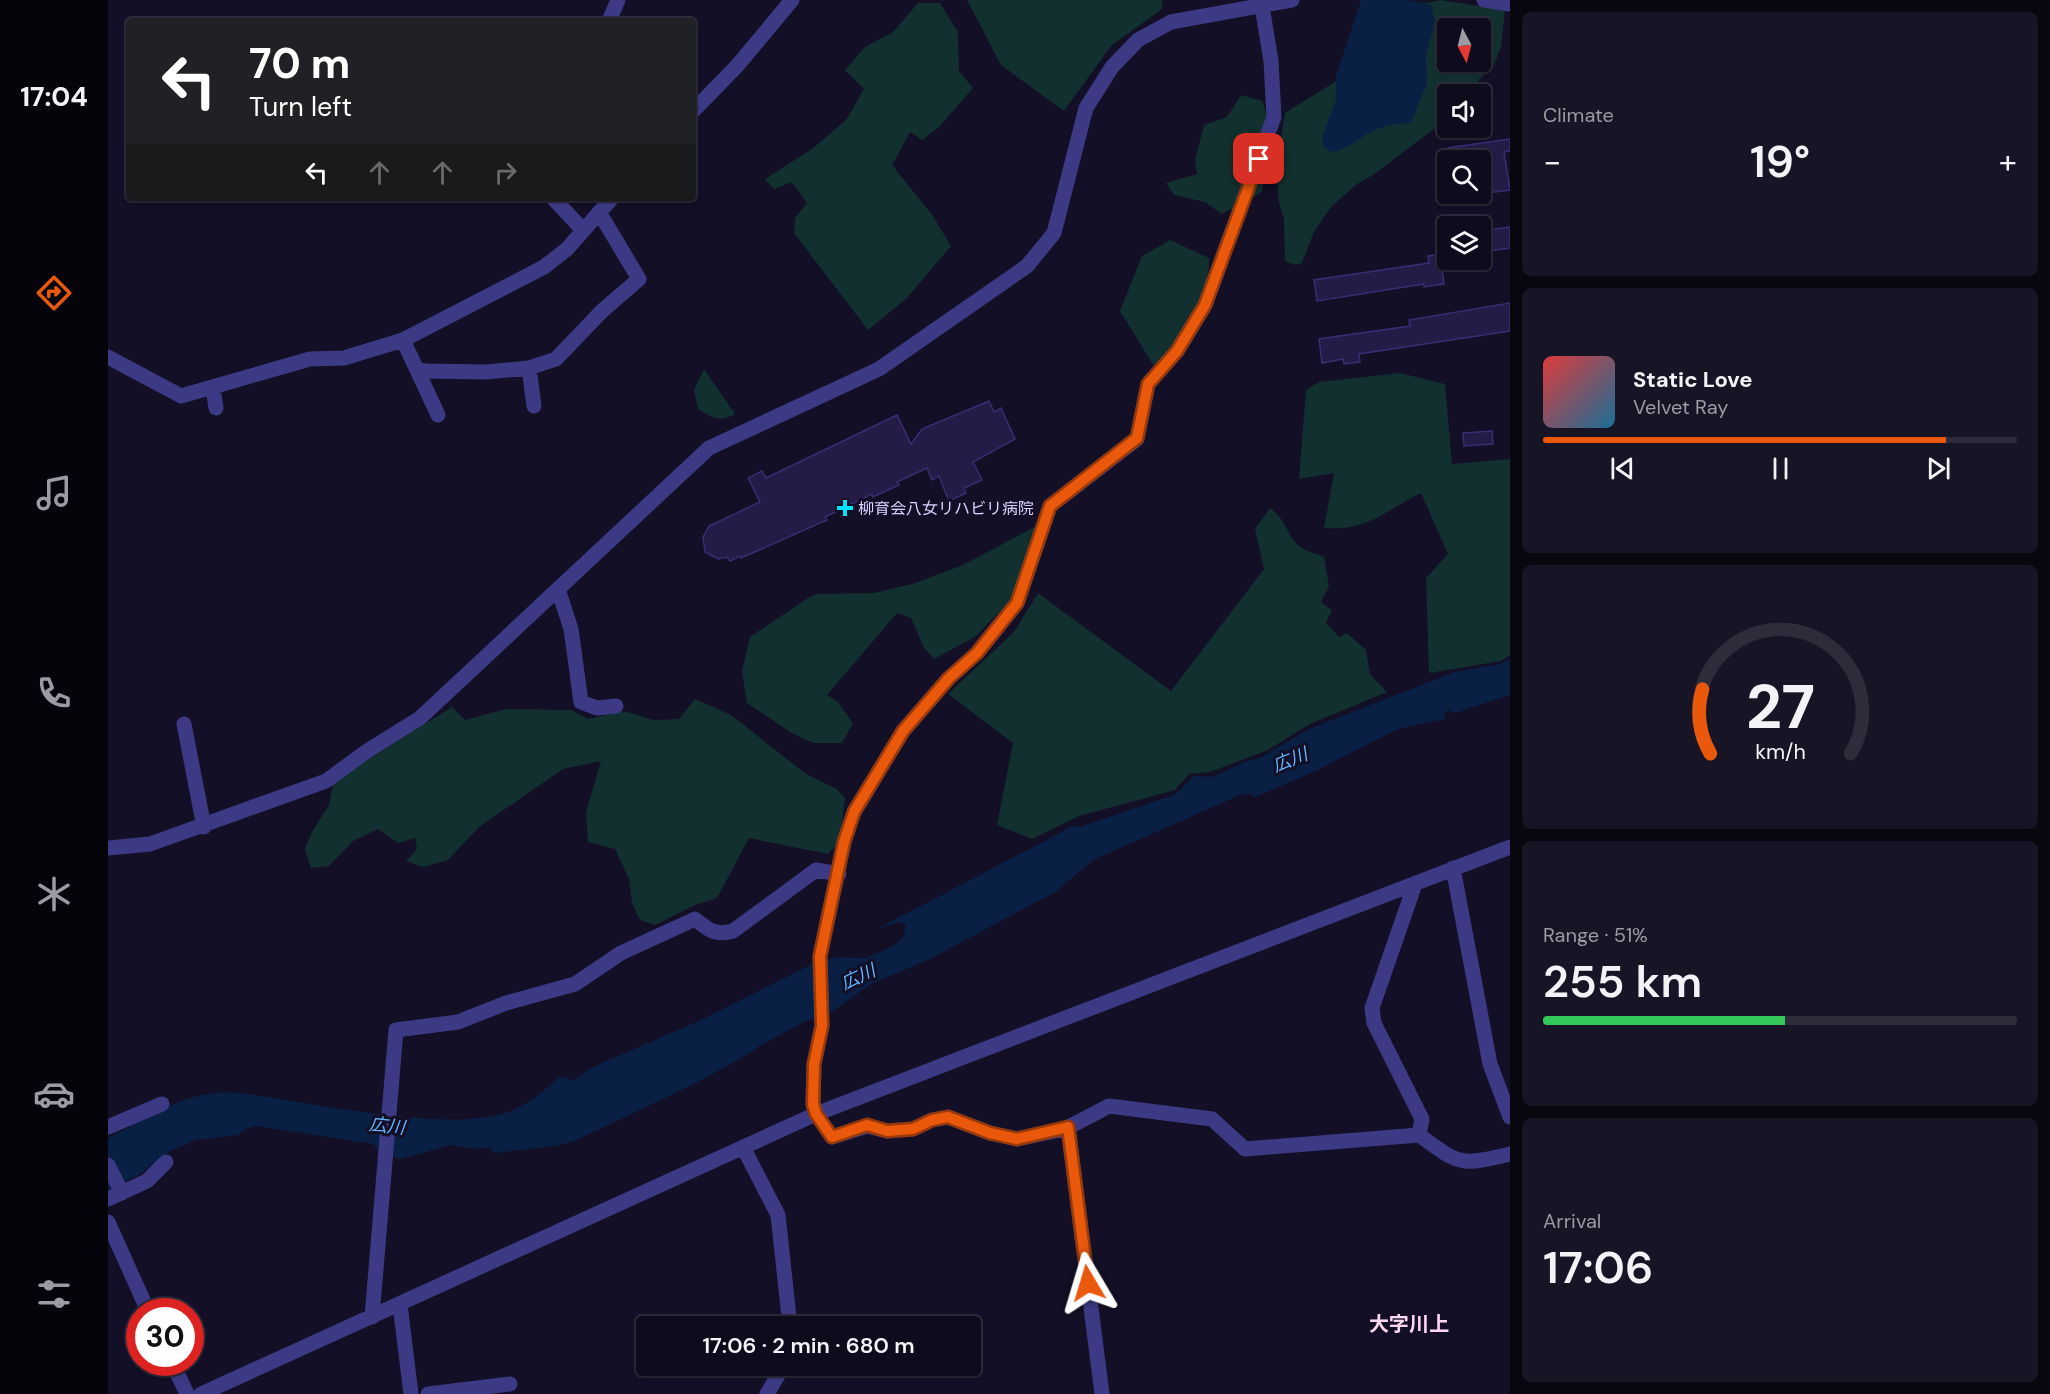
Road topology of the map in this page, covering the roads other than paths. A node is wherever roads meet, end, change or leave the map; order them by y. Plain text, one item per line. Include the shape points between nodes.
1 (618, 0) edge
2 (792, 0) edge
3 (1292, 0) edge
4 (1484, 0) edge
5 (1260, 3) edge
6 (1510, 4) edge
7 (610, 18) edge
8 (696, 108) edge
9 (556, 201) edge
10 (609, 201) edge
11 (599, 212) junction
12 (584, 230) junction
13 (403, 340) junction
14 (108, 357) edge
15 (529, 368) junction
16 (417, 370) junction
17 (213, 388) junction
18 (534, 406) dead end
19 (216, 408) dead end
20 (438, 415) dead end
21 (558, 589) junction
22 (616, 706) dead end
23 (184, 724) dead end
24 (204, 826) junction
25 (1510, 847) edge
26 (108, 848) edge
27 (1453, 868) junction
28 (839, 874) junction
29 (1415, 884) junction
30 (162, 1104) dead end
31 (816, 1114) junction
32 (1510, 1117) edge
33 (108, 1127) edge
34 (1068, 1127) junction
35 (1419, 1135) junction
36 (744, 1149) junction
37 (1510, 1154) edge
38 (166, 1162) dead end
39 (108, 1164) edge
40 (115, 1196) edge
41 (108, 1222) edge
42 (142, 1298) edge
43 (400, 1305) junction
44 (789, 1316) edge
45 (372, 1317) junction
46 (179, 1376) edge
47 (778, 1376) edge
48 (510, 1384) dead end
49 (187, 1394) edge
50 (201, 1394) edge
51 (411, 1394) edge
52 (428, 1394) edge
53 (767, 1394) edge
54 (1102, 1394) edge

1 - 7 street
2 - 8 street
3 - 5 street
4 - 6 street
5 - 21 street via 1171,22 1138,40 1112,67 1086,108 1054,233 1027,266 879,369 709,448
5 - 28 street via 1271,61 1275,117 1205,305 1177,351 1148,384 1137,438 1050,506 1017,603 977,653 949,678 903,731 854,812
9 - 12 street
10 - 11 street
11 - 12 street
11 - 15 street via 639,279 556,358
12 - 13 street via 544,267
13 - 16 street
13 - 17 street via 344,358 310,358
14 - 17 street via 181,396
15 - 16 street via 486,372
15 - 18 street
16 - 20 street
17 - 19 street
21 - 22 street via 572,629 581,702 597,708
21 - 24 street via 420,718 326,781
23 - 24 street
24 - 26 street via 150,844
25 - 27 street
27 - 29 street
27 - 32 street via 1490,1064
28 - 31 street via 820,956 822,1026 814,1064
28 - 45 street via 816,870 733,931 710,931 695,919 621,953 574,984 506,1003 458,1022 396,1030
29 - 31 street
29 - 35 street via 1372,1008 1374,1023 1422,1119
30 - 33 street
31 - 34 street via 832,1137 867,1125 887,1131 904,1130 948,1117 1017,1139
31 - 36 street
34 - 35 street via 1109,1106 1212,1119 1245,1149
34 - 54 street
35 - 37 street via 1448,1157 1471,1163
36 - 43 street
36 - 44 street via 778,1215
38 - 40 street via 147,1181
39 - 40 street
41 - 42 street
43 - 45 street
43 - 51 street
45 - 50 street
46 - 49 street
47 - 53 street
48 - 52 street

